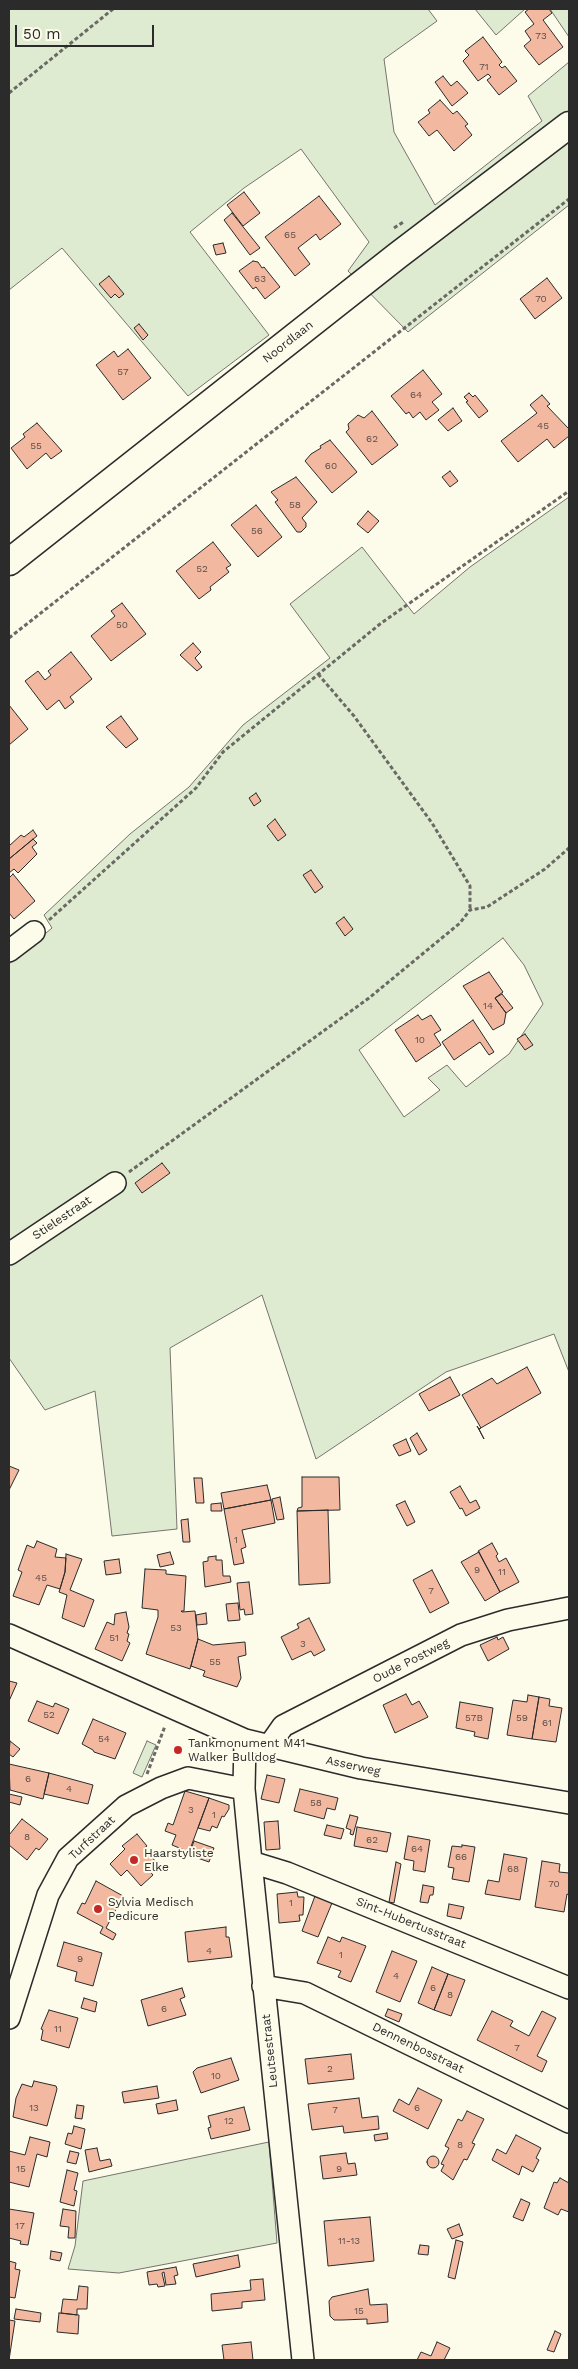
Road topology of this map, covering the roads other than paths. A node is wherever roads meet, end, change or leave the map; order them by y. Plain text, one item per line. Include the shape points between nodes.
1 (569, 125) edge
2 (9, 562) edge
3 (34, 932) road end
4 (9, 951) edge
5 (115, 1183) road end
6 (9, 1254) edge
7 (569, 1608) edge
8 (9, 1635) edge
9 (245, 1740) junction
10 (269, 1746) junction
11 (244, 1789) junction
12 (569, 1803) edge
13 (251, 1862) junction
14 (263, 1986) junction
15 (569, 1988) edge
16 (9, 2018) edge
17 (569, 2122) edge
18 (303, 2360) edge

1 - 2 main road, Noordlaan via 397,256
3 - 4 street
5 - 6 street, Stielestraat
7 - 10 street, Oude Postweg via 508,1620 461,1635 283,1726
8 - 9 street, Asserweg
9 - 10 street, Asserweg
9 - 11 street, Leutsestraat
10 - 12 street, Asserweg via 360,1768
11 - 13 street, Leutsestraat
11 - 16 street, Turfstraat via 188,1778 161,1788 126,1806 68,1858 48,1895
13 - 14 street, Leutsestraat
13 - 15 street, Sint-Hubertusstraat via 287,1873
14 - 17 street, Dennenbosstraat via 305,1993
14 - 18 street, Leutsestraat

